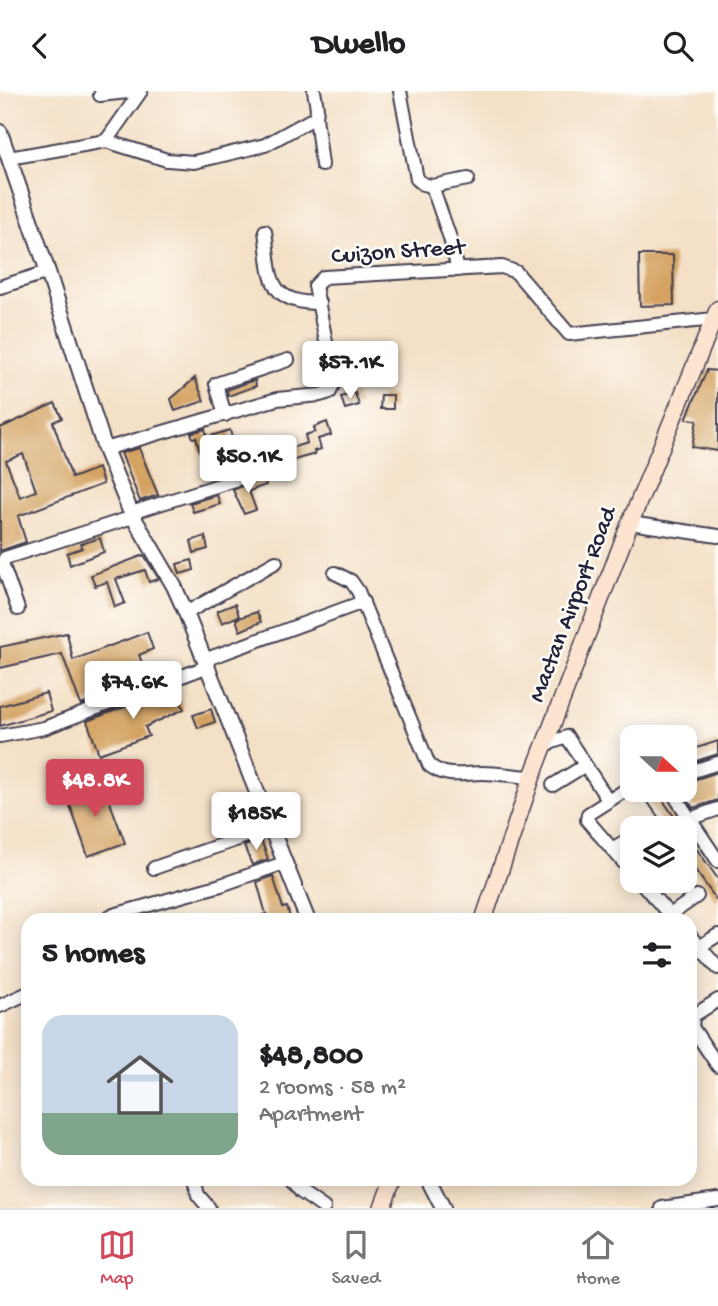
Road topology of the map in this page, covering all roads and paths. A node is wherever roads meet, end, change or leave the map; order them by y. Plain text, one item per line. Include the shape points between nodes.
1 (139, 91) edge
2 (314, 91) edge
3 (400, 91) edge
4 (100, 95) dead end
5 (316, 117) junction
6 (0, 132) edge
7 (106, 141) junction
8 (9, 157) junction
9 (322, 165) dead end
10 (468, 179) dead end
11 (432, 186) junction
12 (265, 232) dead end
13 (458, 270) junction
14 (48, 272) junction
15 (0, 288) edge
16 (319, 303) junction
17 (716, 314) edge
18 (288, 360) dead end
19 (225, 415) junction
20 (105, 449) junction
21 (241, 478) dead end
22 (132, 515) junction
23 (630, 523) junction
24 (718, 536) edge
25 (276, 562) dead end
26 (335, 573) dead end
27 (363, 602) junction
28 (18, 609) dead end
29 (186, 613) junction
30 (205, 664) junction
31 (0, 736) edge
32 (544, 745) junction
33 (718, 763) edge
34 (583, 766) junction
35 (697, 770) edge
36 (532, 777) junction
37 (552, 785) dead end
38 (620, 793) edge
39 (608, 800) junction
40 (718, 809) edge
41 (697, 816) edge
42 (270, 828) junction
43 (697, 829) edge
44 (620, 844) edge
45 (612, 849) junction
46 (717, 857) edge
47 (620, 858) edge
48 (284, 863) junction
49 (154, 868) dead end
50 (651, 893) edge
51 (697, 896) dead end
52 (138, 913) edge
53 (305, 913) edge
54 (486, 913) edge
55 (668, 913) edge
56 (678, 913) edge
57 (718, 935) edge
58 (697, 945) edge
59 (699, 947) junction
60 (718, 968) edge
61 (21, 996) edge
62 (718, 1000) edge
63 (0, 1006) edge
64 (697, 1013) edge
65 (697, 1033) edge
66 (716, 1057) edge
67 (196, 1186) edge
68 (296, 1186) edge
69 (390, 1186) edge
70 (432, 1186) edge
71 (718, 1200) edge
72 (209, 1208) edge
73 (324, 1208) edge
74 (382, 1208) edge
75 (443, 1208) edge
76 (662, 1208) edge

1 - 4 street
1 - 7 street
2 - 5 street
3 - 11 street via 418,179
5 - 7 street via 265,145 194,162 167,160
5 - 9 street
6 - 8 street
7 - 8 street
8 - 14 street
10 - 11 street
11 - 13 street
12 - 16 street via 271,276 281,294 298,303
13 - 16 street, Cuizon Street via 324,277 316,286
13 - 17 street, Cuizon Street via 502,267 516,272 569,334
14 - 15 street
14 - 20 street
16 - 19 street, Cuizon Street via 334,382 330,392 277,399
17 - 23 main road, Mactan Airport Road
18 - 19 street via 216,384
19 - 20 street, Cuizon Street
20 - 22 street
21 - 22 street
22 - 28 street via 5,558 2,563
22 - 29 street
23 - 24 street
23 - 32 main road, Mactan Airport Road
25 - 29 street
26 - 27 street via 351,582
27 - 30 street
27 - 36 street via 429,765 437,772 455,775
29 - 30 street
30 - 31 street via 44,728
30 - 42 street
32 - 34 street via 567,737
32 - 36 main road, Mactan Airport Road
33 - 35 street
34 - 37 street
34 - 39 street
36 - 54 main road, Mactan Airport Road
38 - 39 street
39 - 45 street via 588,814 587,820
40 - 41 street
42 - 48 street
42 - 49 street
43 - 46 street
44 - 45 street
45 - 47 street
48 - 52 street
48 - 53 street
50 - 55 street
51 - 56 street
57 - 59 street
58 - 59 street
59 - 60 street
61 - 63 street
62 - 64 street
65 - 66 street
67 - 72 street
68 - 73 street
69 - 74 main road
70 - 75 street
71 - 76 street

